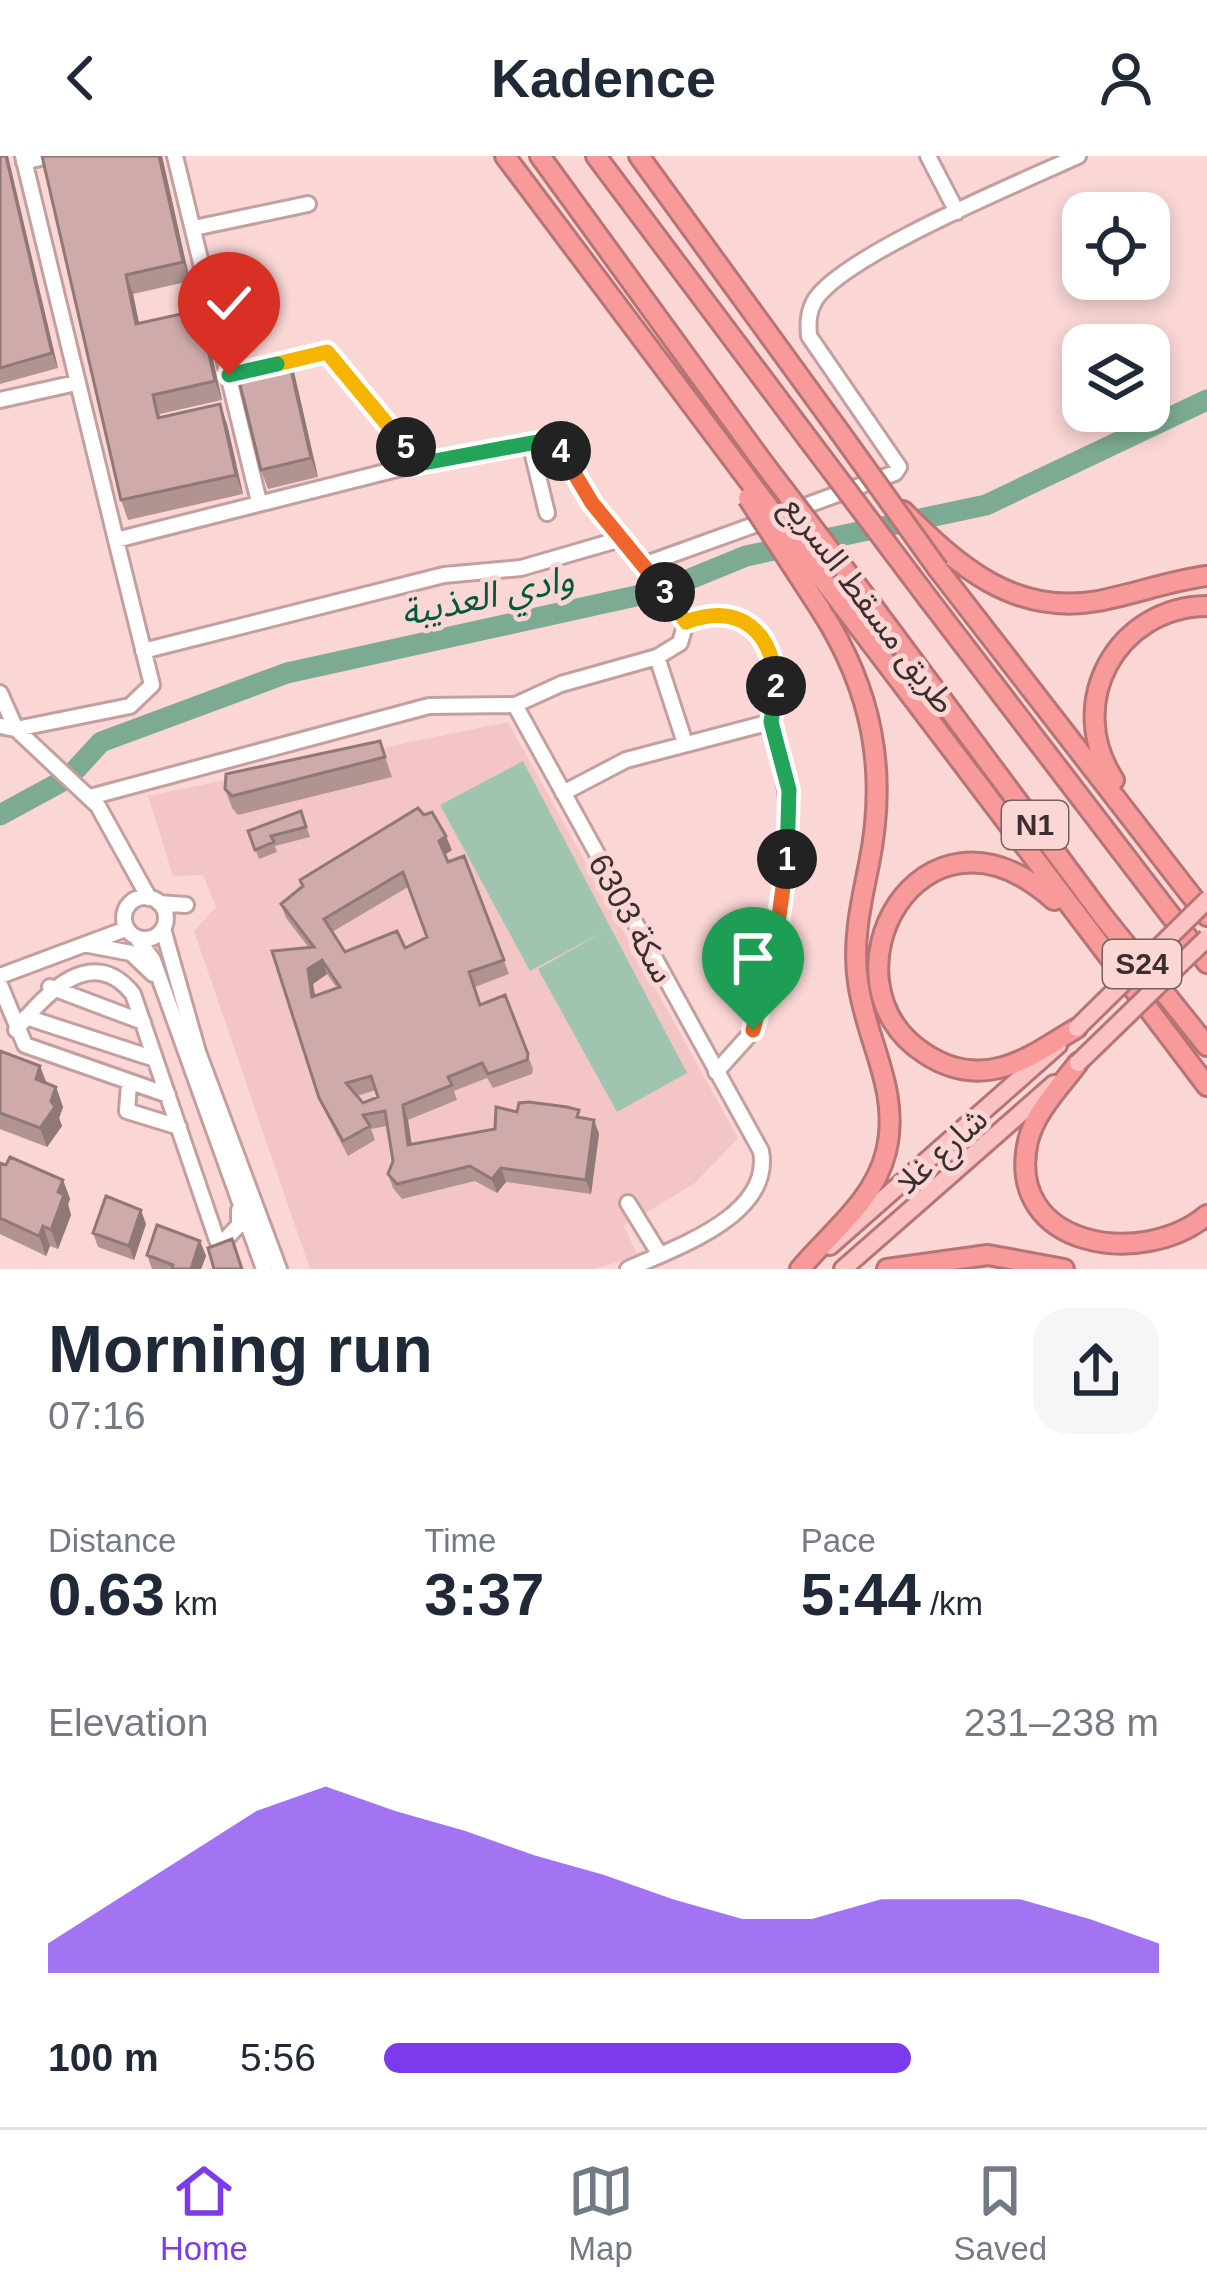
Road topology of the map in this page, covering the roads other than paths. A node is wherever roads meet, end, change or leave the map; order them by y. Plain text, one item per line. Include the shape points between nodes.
1 (48, 156) edge
2 (175, 156) edge
3 (505, 156) edge
4 (540, 156) edge
5 (596, 156) edge
6 (639, 156) edge
7 (928, 156) edge
8 (1078, 156) edge
9 (23, 159) edge
10 (308, 204) dead end
11 (956, 212) junction
12 (194, 228) junction
13 (229, 375) junction
14 (76, 383) junction
15 (0, 400) edge
16 (530, 442) junction
17 (413, 465) junction
18 (736, 471) junction
19 (259, 502) junction
20 (547, 514) dead end
21 (621, 538) junction
22 (116, 540) junction
23 (643, 565) junction
24 (946, 565) junction
25 (1207, 576) edge
26 (1207, 606) edge
27 (686, 622) junction
28 (143, 651) junction
29 (657, 656) junction
30 (1, 697) edge
31 (515, 705) junction
32 (771, 722) junction
33 (8, 728) edge
34 (686, 743) junction
35 (563, 793) junction
36 (90, 797) junction
37 (129, 864) junction
38 (1175, 875) junction
39 (1207, 900) edge
40 (154, 901) junction
41 (128, 906) junction
42 (1207, 916) edge
43 (164, 926) junction
44 (131, 933) junction
45 (1207, 938) edge
46 (1096, 946) junction
47 (72, 948) junction
48 (1207, 963) edge
49 (0, 976) edge
50 (0, 986) edge
51 (50, 987) junction
52 (164, 988) junction
53 (142, 1022) junction
54 (21, 1024) junction
55 (1077, 1028) junction
56 (1207, 1046) edge
57 (1180, 1052) junction
58 (155, 1059) junction
59 (1078, 1063) junction
60 (716, 1072) junction
61 (129, 1084) junction
62 (1207, 1086) edge
63 (168, 1095) junction
64 (1207, 1097) edge
65 (178, 1127) junction
66 (238, 1202) junction
67 (628, 1203) dead end
68 (1207, 1215) edge
69 (217, 1240) edge
70 (258, 1252) junction
71 (660, 1255) junction
72 (264, 1269) edge
73 (278, 1269) edge
74 (628, 1269) edge
75 (801, 1269) edge
76 (843, 1269) edge
77 (886, 1269) edge
78 (1064, 1269) edge

1 - 9 street
2 - 12 street
3 - 18 highway
4 - 56 highway, طريق مسقط السريع / N1, bridge
5 - 48 highway, طريق مسقط السريع / N1, bridge
6 - 24 highway, bridge via 882,491
7 - 11 street
8 - 11 street
9 - 14 street
10 - 12 street
11 - 23 street via 853,269 811,308 809,336 895,459 895,473
12 - 13 street
13 - 17 street via 327,352 404,442
13 - 19 street
14 - 15 street
14 - 22 street
16 - 17 street
16 - 20 street
16 - 21 street via 553,439
17 - 19 street
18 - 46 highway, bridge
18 - 75 highway, bridge via 855,668 874,735 876,824 859,910 857,980 891,1108 885,1156 869,1190
19 - 22 street
21 - 23 street
21 - 28 street via 521,568 444,575
22 - 28 street
23 - 27 street
24 - 25 highway via 1000,590 1060,603
24 - 38 highway
26 - 38 highway via 1172,610 1136,630 1110,658 1093,705 1108,771
27 - 29 street via 685,639
27 - 32 street via 724,614 760,631 776,676
28 - 33 street via 152,686 130,706
29 - 31 street
29 - 34 street
30 - 33 street
31 - 35 street, سكة 6303
31 - 36 street via 429,706
32 - 34 street
32 - 60 street via 789,790 787,875 753,1030
33 - 36 street
34 - 35 street via 626,760
35 - 60 street, سكة 6303
36 - 37 street
37 - 40 street
37 - 41 street
38 - 42 highway
39 - 55 main road, S24, bridge
40 - 41 street
40 - 43 street
40 - 43 street via 186,905
41 - 44 street
41 - 47 street
43 - 44 street via 154,937
43 - 73 street via 198,1052
44 - 47 street
44 - 52 street via 149,951
45 - 59 main road, S24, bridge
46 - 55 highway via 1040,888 987,861 956,863 913,886 881,942 887,1011 905,1038 946,1066 1003,1067
46 - 57 highway
47 - 49 street
47 - 52 street via 119,948
50 - 54 street
51 - 53 street
51 - 53 street via 106,974 124,982
51 - 54 street
52 - 66 street
53 - 58 street
54 - 58 street
54 - 61 street via 25,1046
55 - 75 main road, شارع غلا
57 - 62 highway
57 - 64 highway
58 - 63 street
59 - 68 highway via 1028,1139 1028,1178 1047,1222 1080,1249 1132,1258 1169,1248
59 - 76 main road, شارع غلا
60 - 71 street, سكة 6303 via 761,1151 760,1180 743,1206
61 - 63 street
61 - 65 street via 127,1111
63 - 65 street
65 - 69 street
66 - 70 street
66 - 70 street via 239,1225 225,1240
67 - 71 street
70 - 72 street
71 - 74 street, سكة 6303
77 - 78 highway via 970,1255

